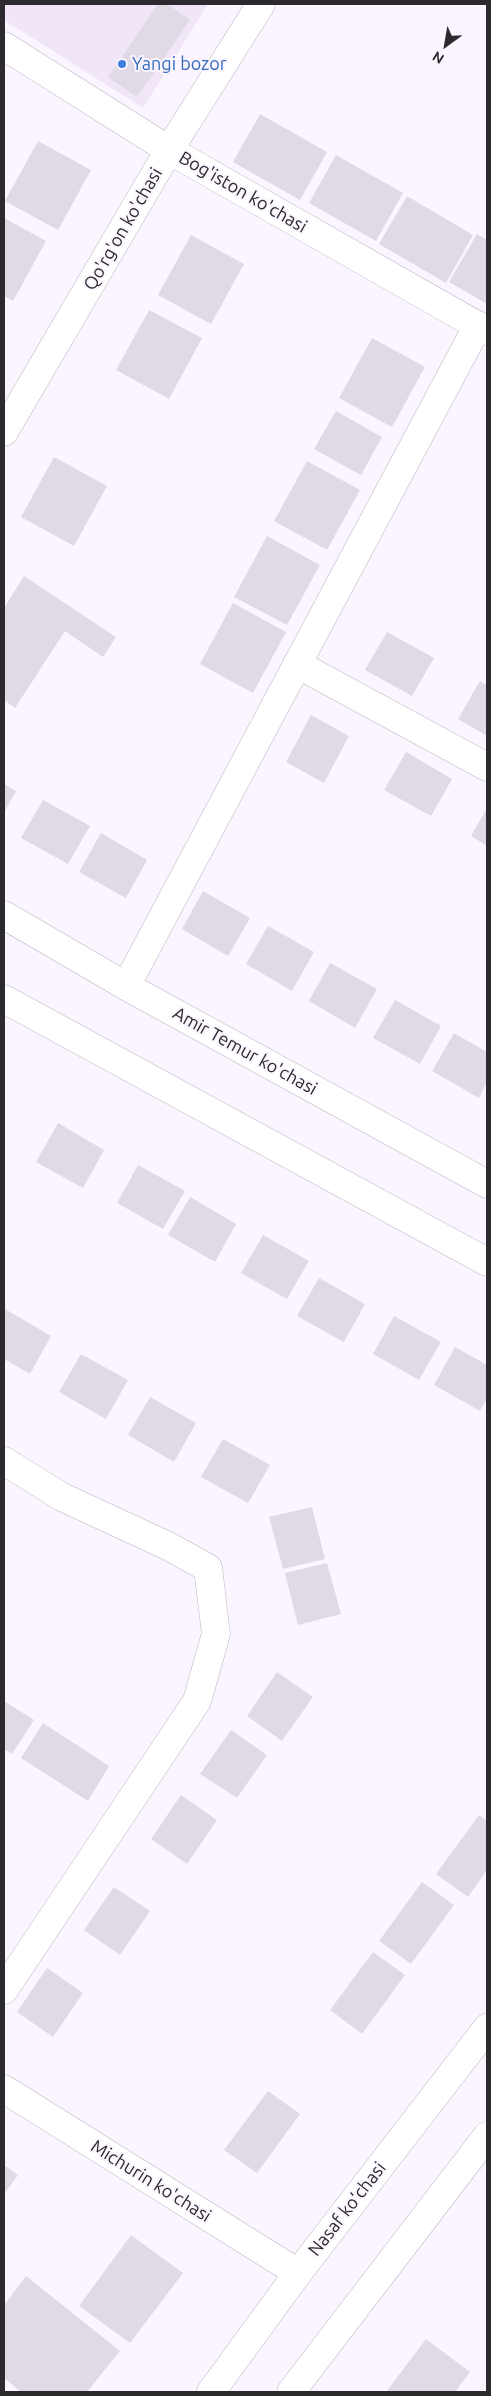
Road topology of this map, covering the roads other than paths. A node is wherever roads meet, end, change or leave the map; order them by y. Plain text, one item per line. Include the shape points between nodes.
1 (262, 4) edge
2 (4, 46) edge
3 (169, 150) junction
4 (482, 328) edge
5 (4, 432) edge
6 (297, 664) junction
7 (487, 767) edge
8 (4, 916) edge
9 (126, 986) junction
10 (4, 999) edge
11 (487, 1184) edge
12 (487, 1262) edge
13 (4, 1461) edge
14 (4, 1990) edge
15 (487, 2028) edge
16 (4, 2089) edge
17 (487, 2136) edge
18 (298, 2273) junction
19 (210, 2392) edge
20 (291, 2392) edge

1 - 3 street, Qo'rg'on ko'chasi
2 - 3 street, Bog'iston ko'chasi
3 - 4 street, Bog'iston ko'chasi
3 - 5 street, Qo'rg'on ko'chasi
4 - 6 street
6 - 7 street
6 - 9 street
8 - 9 street, Amir Temur ko'chasi
9 - 11 street, Amir Temur ko'chasi
10 - 12 street
13 - 14 street via 62,1496 208,1568 216,1634 197,1701
15 - 18 street, Nasaf ko‘chasi
16 - 18 street, Michurin ko'chasi
17 - 20 street
18 - 19 street, Nasaf ko‘chasi

